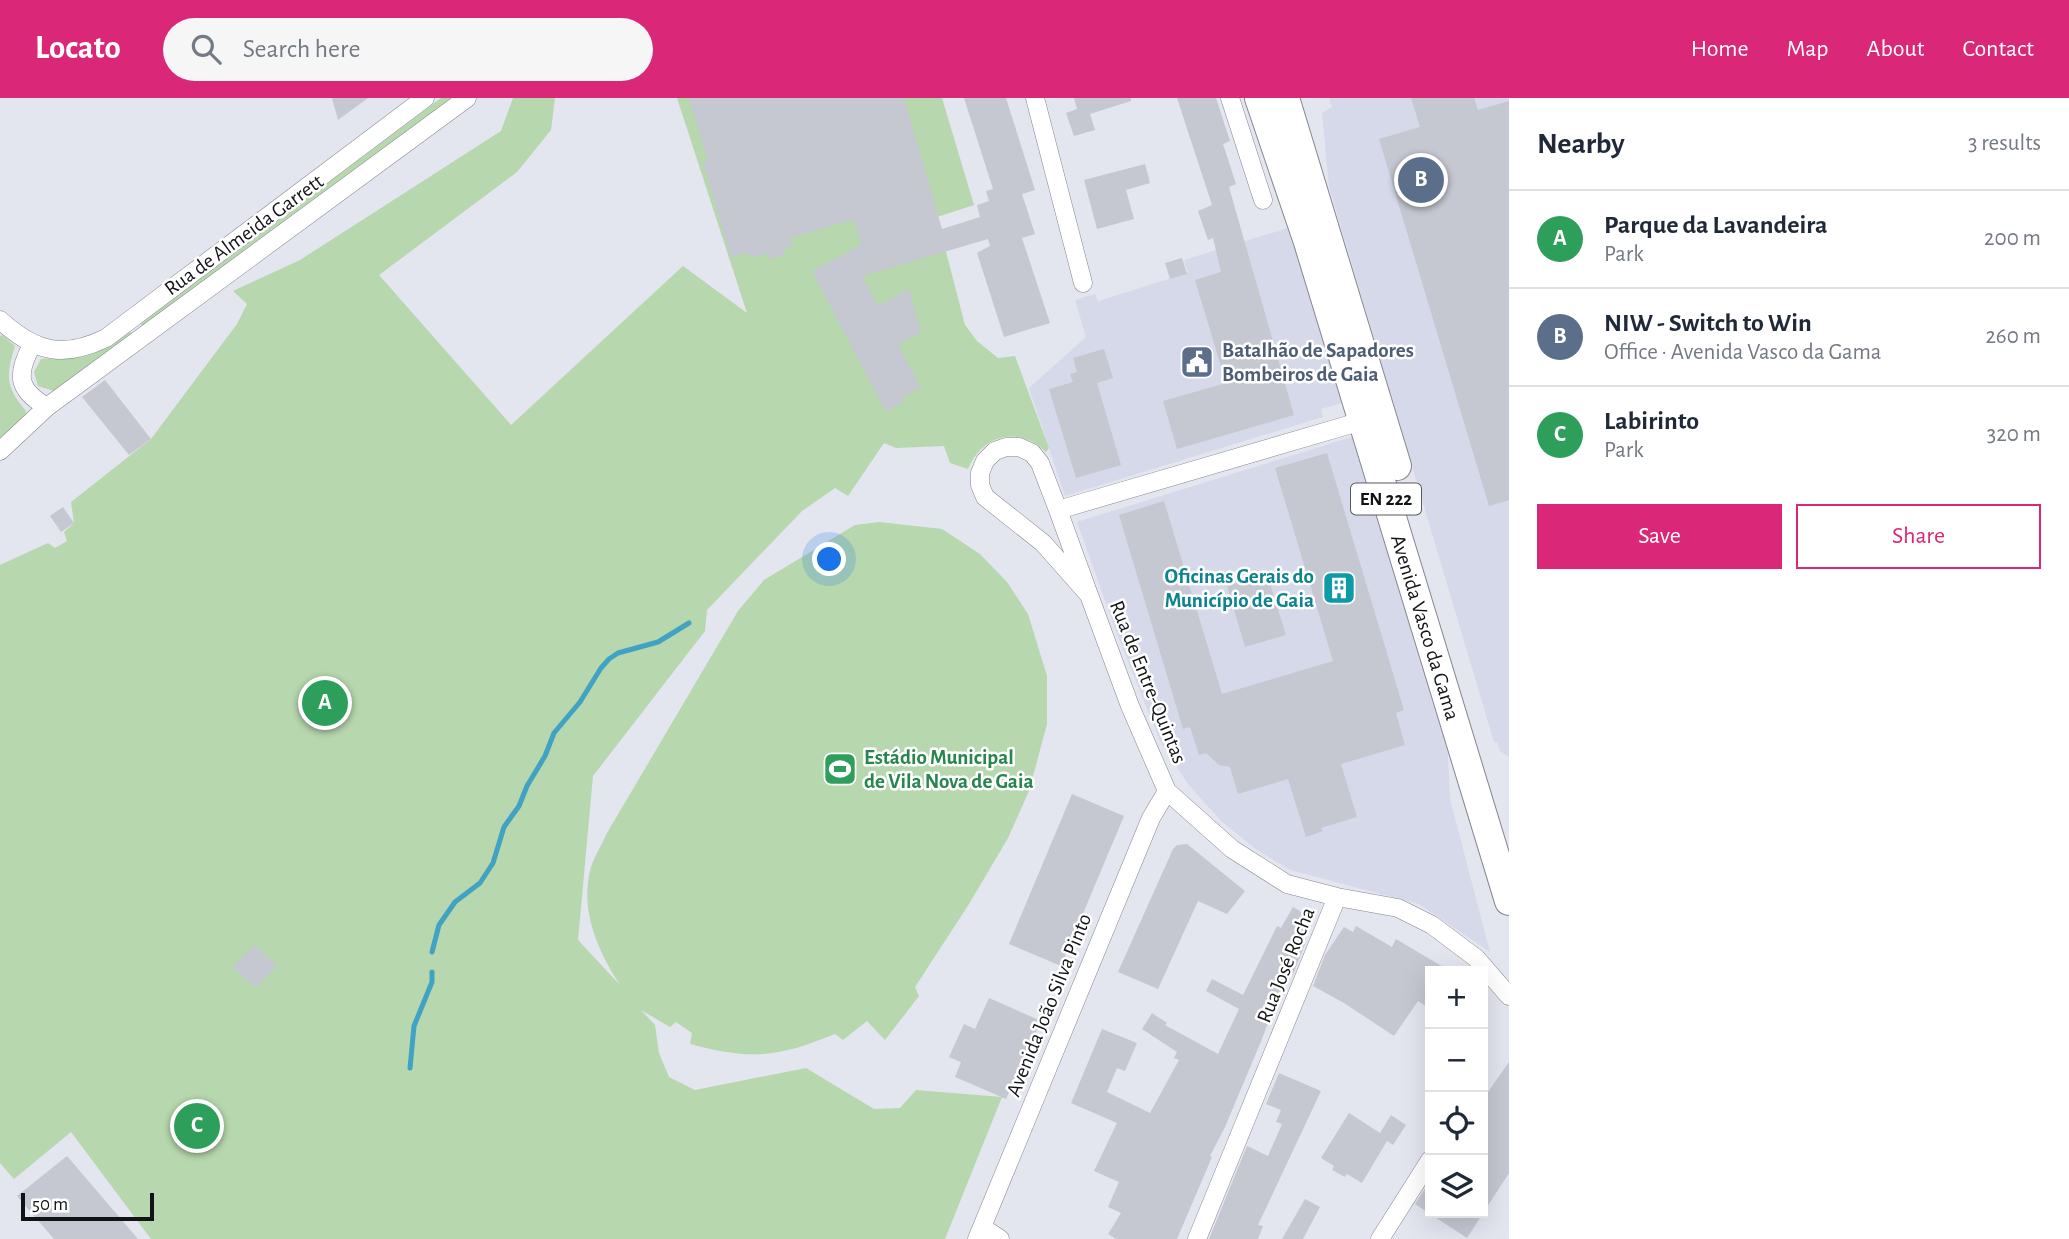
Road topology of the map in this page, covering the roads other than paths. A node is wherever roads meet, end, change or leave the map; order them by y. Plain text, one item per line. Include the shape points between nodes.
1 (425, 98) edge
2 (467, 98) edge
3 (1035, 98) edge
4 (1230, 98) edge
5 (1262, 101) edge
6 (1263, 200) dead end
7 (1083, 283) dead end
8 (1339, 311) junction
9 (0, 320) edge
10 (32, 345) junction
11 (47, 407) junction
12 (1362, 421) junction
13 (0, 451) edge
14 (1058, 510) junction
15 (1089, 595) junction
16 (1167, 791) junction
17 (1509, 833) edge
18 (1337, 897) junction
19 (1509, 901) edge
20 (1509, 996) edge
21 (1425, 1168) edge
22 (980, 1233) edge
23 (1000, 1239) edge
24 (1197, 1239) edge
25 (1380, 1239) edge

1 - 10 street, Rua de Almeida Garrett via 106,338 75,350
2 - 11 street, Rua de Almeida Garrett
3 - 7 street
4 - 6 street
5 - 8 main road, Avenida Vasco da Gama / EN 222
8 - 12 main road, Avenida Vasco da Gama / EN 222
8 - 17 main road, Avenida Vasco da Gama / EN 222
9 - 10 street
10 - 11 street via 20,376 28,393
11 - 13 street, Rua de Almeida Garrett
12 - 14 street
12 - 19 main road, Avenida Vasco da Gama / EN 222
14 - 15 street, Rua de Entre-Quintas
14 - 15 street, Rua de Entre-Quintas via 1032,453 1006,447 985,461 980,473 985,497 1043,543
15 - 16 street, Rua de Entre-Quintas
16 - 18 street, Rua de Entre-Quintas via 1232,849 1287,884
16 - 22 street, Avenida João Silva Pinto via 1151,818
18 - 20 street, Rua José Rocha via 1398,908 1432,925 1476,958
18 - 24 street, Rua José Rocha
21 - 25 street
22 - 23 street

